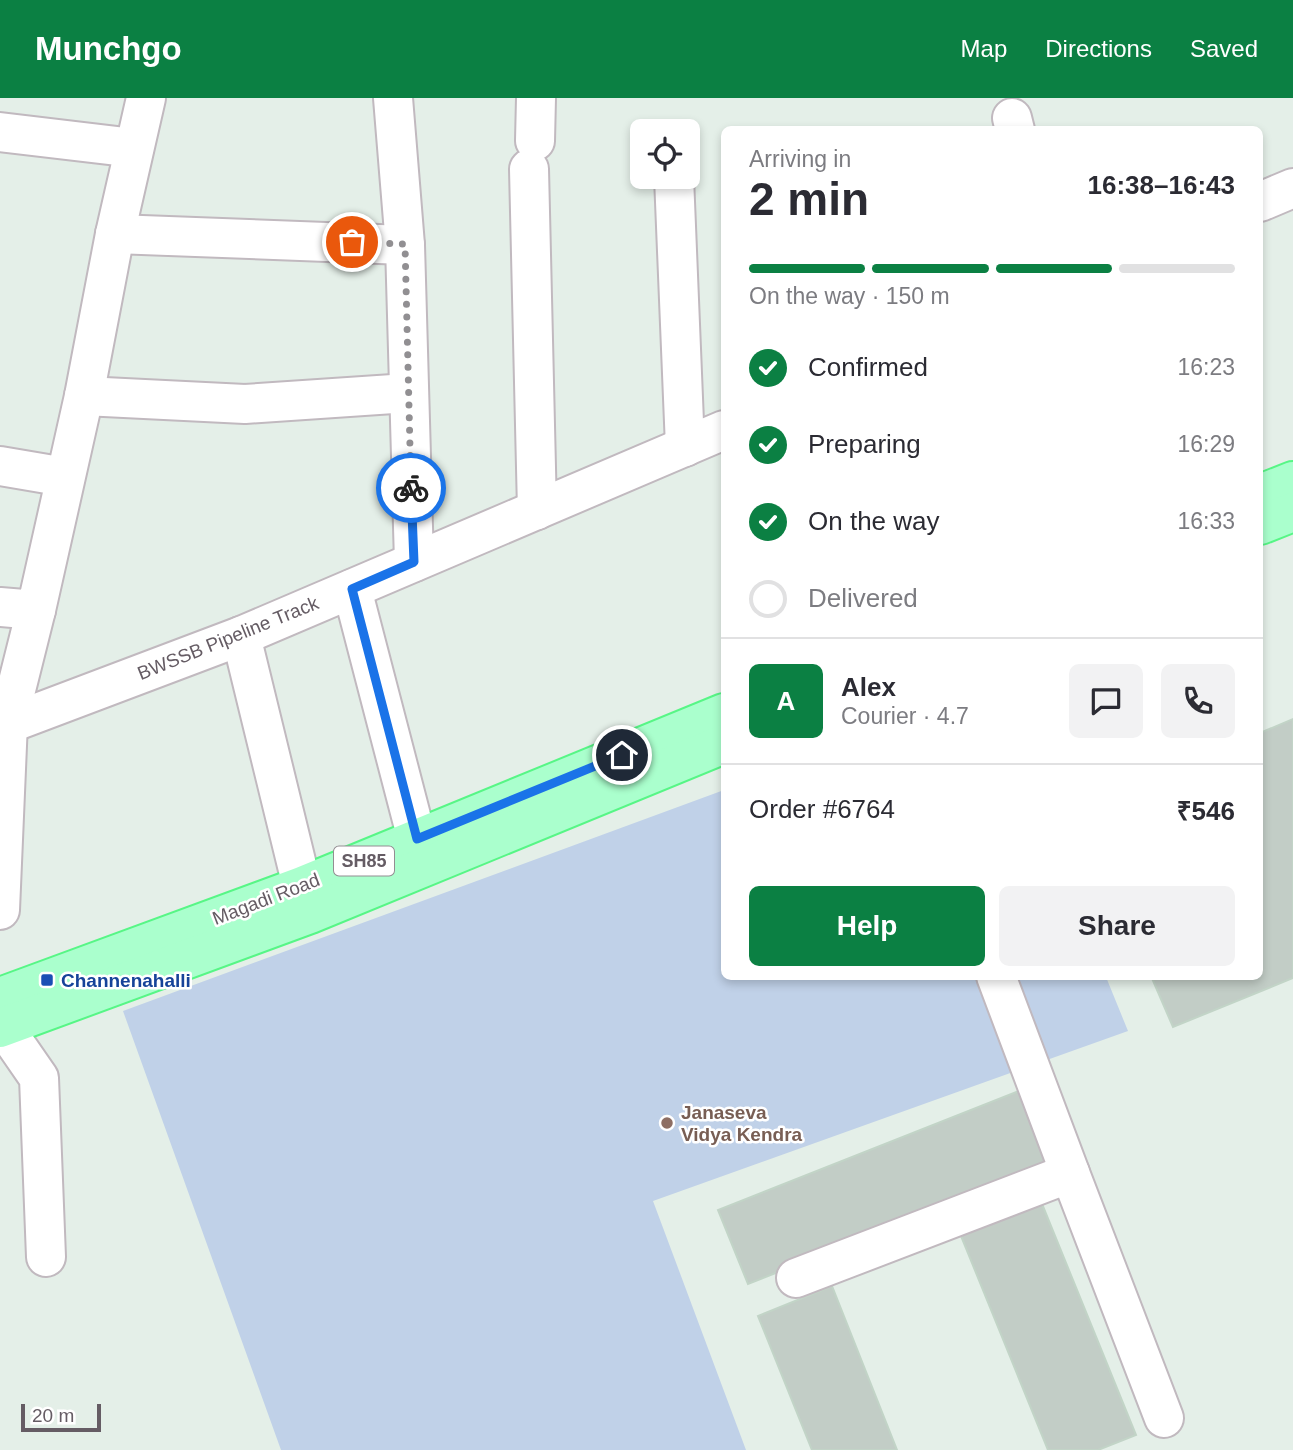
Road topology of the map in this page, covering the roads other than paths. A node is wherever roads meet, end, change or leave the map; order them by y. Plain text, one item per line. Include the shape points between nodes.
1 (146, 98) edge
2 (393, 98) edge
3 (536, 98) edge
4 (0, 132) edge
5 (134, 148) junction
6 (1293, 188) edge
7 (674, 189) edge
8 (1263, 201) edge
9 (115, 234) junction
10 (405, 244) junction
11 (408, 393) junction
12 (84, 396) junction
13 (721, 431) edge
14 (685, 447) junction
15 (0, 466) edge
16 (65, 477) junction
17 (1293, 481) edge
18 (1263, 493) edge
19 (537, 510) junction
20 (1293, 512) edge
21 (1263, 524) edge
22 (414, 562) junction
23 (352, 589) junction
24 (18, 609) edge
25 (241, 636) junction
26 (721, 714) edge
27 (4, 725) edge
28 (721, 745) edge
29 (417, 839) junction
30 (302, 886) junction
31 (0, 910) edge
32 (998, 980) edge
33 (1, 1016) edge
34 (1070, 1173) junction
35 (46, 1257) dead end
36 (796, 1278) dead end
37 (1164, 1418) dead end

1 - 5 street
2 - 10 street
3 - 19 street via 532,155
4 - 5 street
5 - 9 street
6 - 8 street
7 - 14 street
9 - 10 street
9 - 12 street
10 - 11 street
11 - 12 street via 245,404
11 - 22 street
12 - 16 street
13 - 14 street, BWSSB Pipeline Track
14 - 19 street, BWSSB Pipeline Track
15 - 16 street
16 - 24 street
17 - 18 main road
19 - 22 street, BWSSB Pipeline Track
20 - 21 main road
22 - 23 street, BWSSB Pipeline Track
23 - 25 street, BWSSB Pipeline Track
23 - 29 street
24 - 27 street
25 - 27 street, BWSSB Pipeline Track
25 - 30 street
26 - 29 main road, Magadi Road / SH85
27 - 31 street
28 - 33 main road, Magadi Road / SH85 via 310,914
29 - 30 main road, Magadi Road / SH85
30 - 33 main road, Magadi Road / SH85
32 - 34 street
33 - 35 street via 39,1078
34 - 36 street
34 - 37 street

